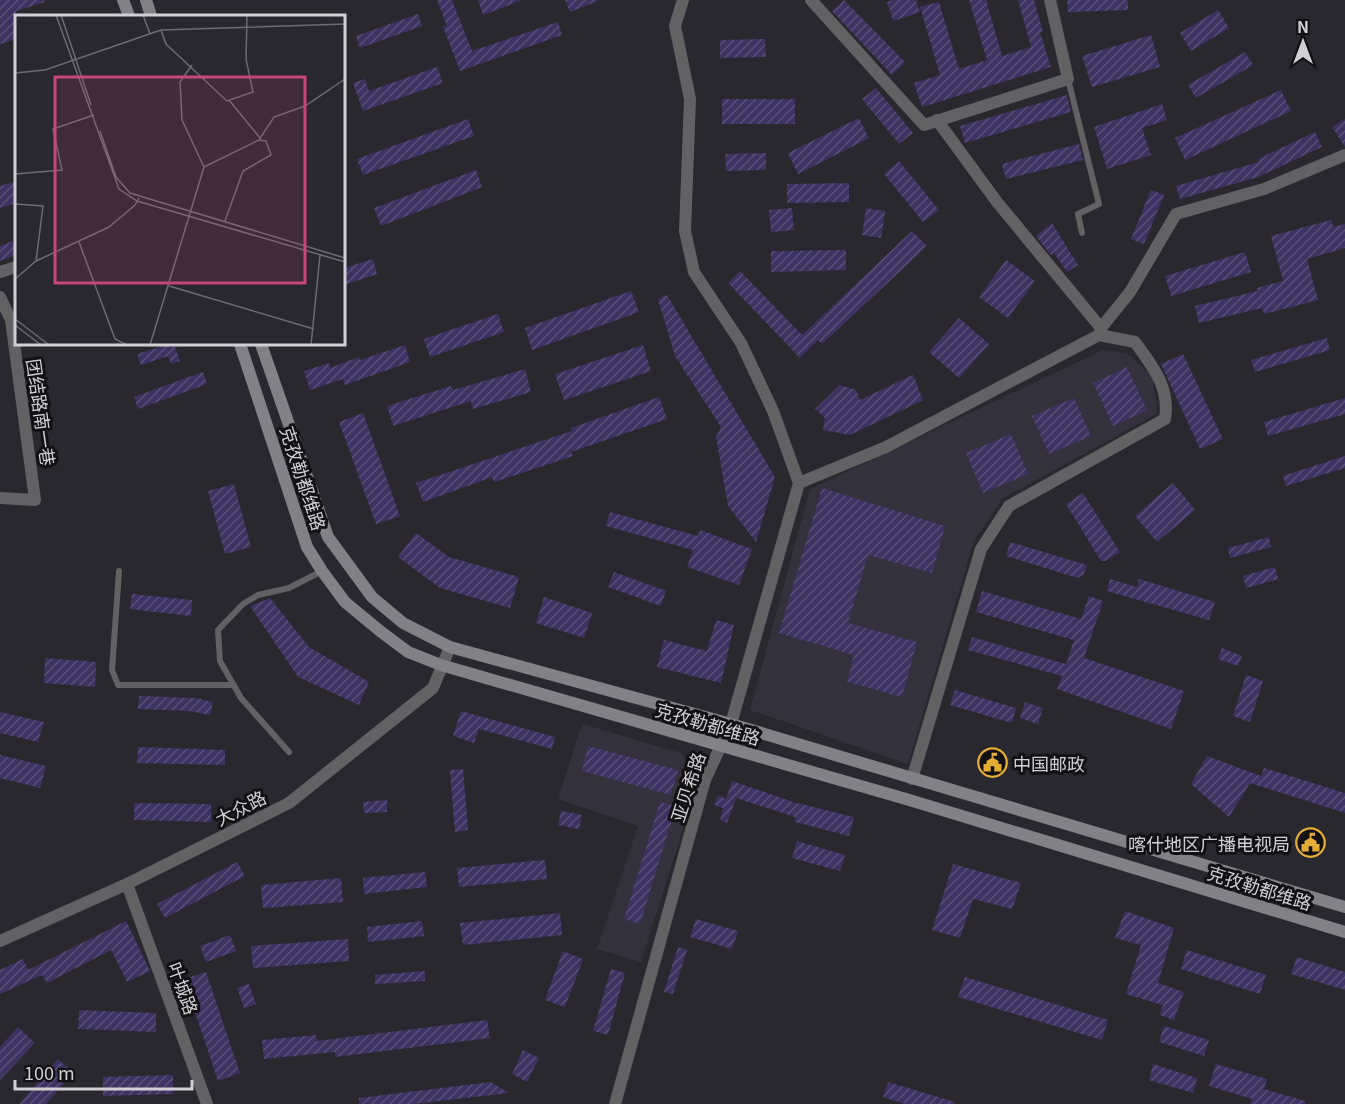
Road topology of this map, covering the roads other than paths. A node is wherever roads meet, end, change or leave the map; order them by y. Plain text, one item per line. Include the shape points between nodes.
1 (123, 0) edge
2 (146, 0) edge
3 (683, 0) edge
4 (811, 0) edge
5 (1050, 0) edge
6 (129, 15) edge
7 (151, 15) edge
8 (1068, 79) junction
9 (937, 120) junction
10 (1345, 155) edge
11 (1082, 233) dead end
12 (15, 267) edge
13 (0, 272) edge
14 (0, 297) edge
15 (1100, 331) junction
16 (240, 345) edge
17 (261, 345) edge
18 (800, 483) junction
19 (0, 498) edge
20 (118, 571) dead end
21 (322, 571) junction
22 (450, 647) junction
23 (441, 665) junction
24 (234, 685) junction
25 (731, 724) junction
26 (720, 745) junction
27 (289, 752) dead end
28 (912, 779) junction
29 (127, 884) junction
30 (1345, 907) edge
31 (1345, 932) edge
32 (0, 941) edge
33 (207, 1104) edge
34 (615, 1104) edge

1 - 6 main road
2 - 7 main road
3 - 18 street via 675,26 690,99 685,231 694,272 741,342
4 - 9 street via 924,125
5 - 8 street
8 - 9 street
8 - 11 lane via 1099,204 1078,214
9 - 15 street
10 - 15 street via 1264,189 1176,214 1130,292
12 - 13 street
14 - 19 street, 团结路南一巷 via 11,320 35,500
15 - 18 street via 885,447
15 - 28 street via 1135,342 1161,378 1167,404 1165,419 1009,506 981,549
16 - 21 main road, 克孜勒都维路 via 307,547
17 - 22 main road, 克孜勒都维路 via 328,537 372,597 403,623
18 - 25 street, 亚贝希路
20 - 24 lane via 112,670 118,685
21 - 23 main road, 克孜勒都维路 via 345,602 380,631 408,652
21 - 24 lane via 243,604 218,630 220,661
22 - 23 street, 大众路
22 - 25 main road, 克孜勒都维路
23 - 26 main road, 克孜勒都维路
23 - 29 street, 大众路 via 433,688 289,803
24 - 27 lane
25 - 26 street, 亚贝希路
25 - 28 main road, 克孜勒都维路
26 - 31 main road, 克孜勒都维路
26 - 34 street, 亚贝希路 via 705,780
28 - 30 main road, 克孜勒都维路
29 - 32 street, 大众路
29 - 33 street, 叶城路

